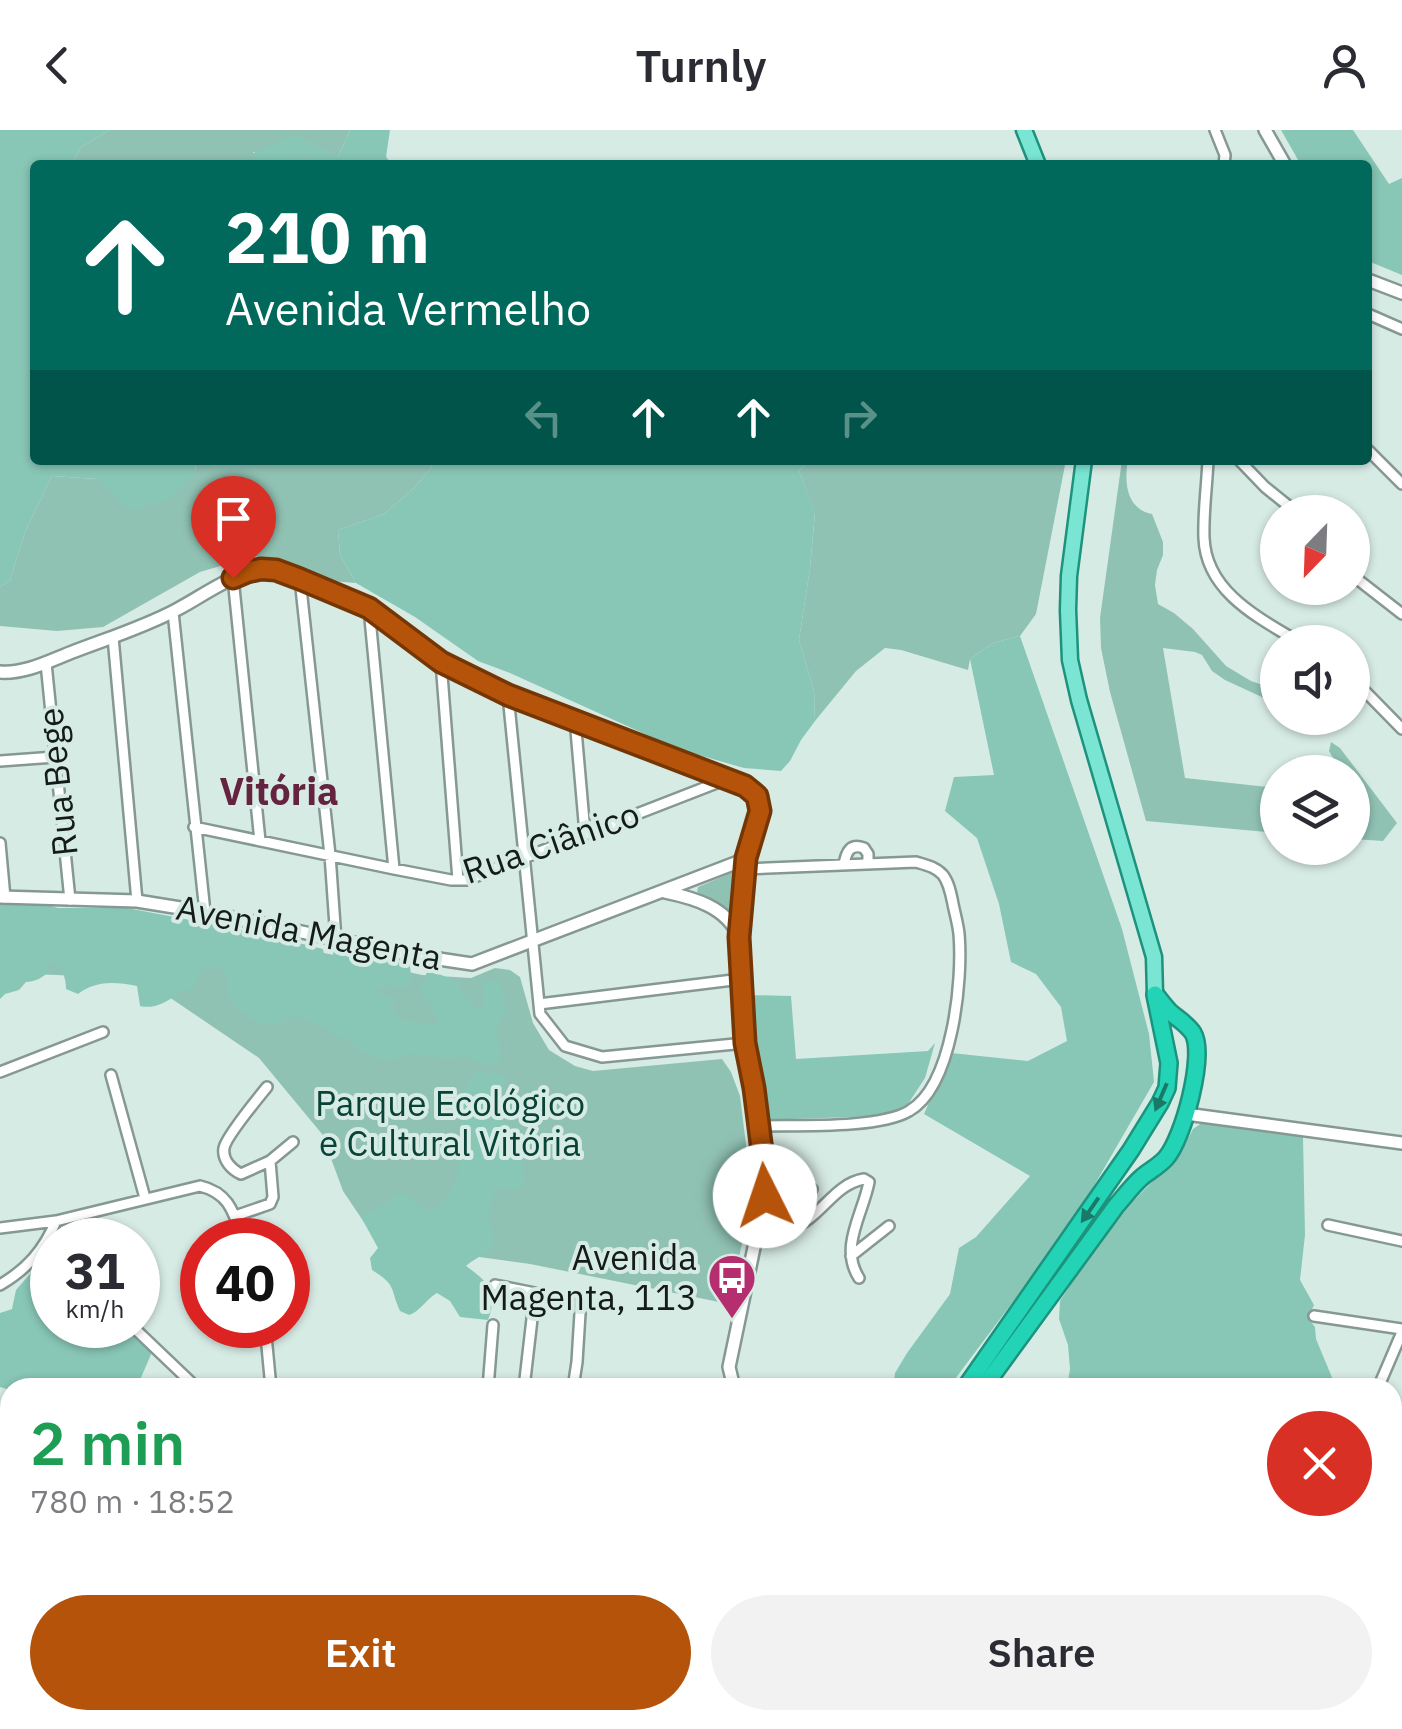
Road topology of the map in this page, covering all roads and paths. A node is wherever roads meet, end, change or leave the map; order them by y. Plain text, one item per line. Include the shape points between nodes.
1 (1024, 130) edge
2 (1215, 130) edge
3 (1265, 130) edge
4 (1036, 160) edge
5 (1224, 160) edge
6 (1282, 160) edge
7 (1372, 282) edge
8 (1402, 293) edge
9 (1372, 316) edge
10 (1402, 330) edge
11 (1372, 454) edge
12 (1083, 465) edge
13 (1208, 465) edge
14 (1244, 465) edge
15 (1402, 484) edge
16 (1274, 495) edge
17 (233, 578) junction
18 (300, 579) junction
19 (1370, 588) edge
20 (369, 608) junction
21 (173, 612) junction
22 (1402, 614) edge
23 (1271, 625) edge
24 (113, 638) junction
25 (441, 662) junction
26 (46, 664) junction
27 (0, 672) edge
28 (508, 695) junction
29 (1370, 697) edge
30 (575, 720) junction
31 (1402, 730) edge
32 (55, 757) junction
33 (0, 761) edge
34 (727, 780) junction
35 (194, 826) junction
36 (585, 834) junction
37 (260, 842) junction
38 (0, 843) edge
39 (330, 855) junction
40 (523, 858) junction
41 (746, 864) junction
42 (868, 864) junction
43 (844, 865) junction
44 (394, 869) junction
45 (458, 880) junction
46 (690, 881) junction
47 (664, 892) junction
48 (688, 896) junction
49 (2, 898) edge
50 (70, 900) junction
51 (137, 901) junction
52 (204, 912) junction
53 (739, 937) junction
54 (336, 940) junction
55 (533, 941) junction
56 (741, 979) junction
57 (1155, 994) junction
58 (539, 1004) junction
59 (963, 1031) dead end
60 (103, 1032) dead end
61 (950, 1039) junction
62 (745, 1043) junction
63 (1197, 1062) junction
64 (1169, 1063) junction
65 (0, 1072) edge
66 (111, 1074) dead end
67 (267, 1086) dead end
68 (1186, 1114) junction
69 (759, 1126) junction
70 (292, 1142) dead end
71 (1402, 1142) edge
72 (270, 1160) junction
73 (812, 1189) dead end
74 (144, 1198) junction
75 (235, 1216) joint
76 (64, 1218) edge
77 (30, 1224) edge
78 (1328, 1225) dead end
79 (889, 1226) dead end
80 (759, 1227) junction
81 (0, 1228) edge
82 (794, 1228) junction
83 (1402, 1241) edge
84 (851, 1256) junction
85 (30, 1262) edge
86 (859, 1278) dead end
87 (0, 1285) edge
88 (494, 1285) dead end
89 (581, 1297) dead end
90 (1314, 1316) dead end
91 (493, 1325) dead end
92 (1402, 1331) edge
93 (154, 1348) edge
94 (267, 1348) edge
95 (186, 1378) edge
96 (270, 1378) edge
97 (489, 1378) edge
98 (525, 1378) edge
99 (576, 1378) edge
100 (732, 1378) edge
101 (972, 1378) edge
102 (991, 1378) edge
103 (1382, 1378) edge

1 - 4 main road
2 - 5 street
3 - 6 street
7 - 8 street
9 - 10 street
11 - 15 street
12 - 57 main road via 1068,576 1070,660 1154,957
13 - 23 street via 1207,560 1220,587
14 - 16 street
17 - 18 street via 261,569
17 - 21 street
17 - 37 street
18 - 20 street
18 - 39 street
19 - 22 street
20 - 25 street
20 - 44 street
21 - 24 street
21 - 35 street
24 - 26 street
24 - 51 street
25 - 28 street
25 - 45 street
26 - 27 street
26 - 32 street, Rua Bege
28 - 30 street
28 - 40 street
29 - 31 street
30 - 34 street
30 - 36 street
32 - 33 street
32 - 50 street, Rua Bege
34 - 36 street, Rua Ciânico
34 - 41 street via 757,796 760,811
35 - 37 street, Rua Ciânico
35 - 52 street
36 - 40 street, Rua Ciânico
37 - 39 street, Rua Ciânico
38 - 49 street
39 - 44 street, Rua Ciânico
39 - 54 street
40 - 45 street, Rua Ciânico
40 - 55 street
41 - 43 street
41 - 46 street, Avenida Magenta
41 - 53 street
42 - 43 street
42 - 43 street via 868,854 856,845
42 - 61 street via 916,862 946,879 960,968
44 - 45 street, Rua Ciânico
46 - 47 street, Avenida Magenta
46 - 48 street
47 - 48 street, Avenida Magenta
47 - 55 street, Avenida Magenta
48 - 53 street, Avenida Magenta via 734,924
49 - 50 street, Avenida Magenta
50 - 51 street, Avenida Magenta
51 - 52 street, Avenida Magenta
52 - 54 street, Avenida Magenta
53 - 56 street
54 - 55 street, Avenida Magenta via 472,964
55 - 58 street
56 - 58 street
56 - 62 street
57 - 63 highway via 1194,1035
57 - 64 highway
58 - 62 street via 565,1046 602,1057
59 - 61 street
60 - 65 street
61 - 69 street via 926,1098 911,1110 886,1121
62 - 69 street
63 - 64 highway via 1179,1056
63 - 68 highway
64 -> 101 highway via 1167,1088 1132,1150
66 - 74 street
67 - 72 street via 224,1149 241,1174
68 - 71 street
68 - 102 highway via 1167,1158 1116,1206
69 - 80 street via 765,1196
70 - 72 street
72 - 75 street via 270,1204
73 - 82 street
74 - 75 street via 200,1186 224,1196
74 - 76 street
77 - 81 street
78 - 83 street
79 - 84 street
80 - 82 street
80 - 100 street
82 - 84 street via 839,1190 864,1179 869,1182
84 - 86 street
85 - 87 street
88 - 98 street via 535,1293
89 - 99 street
90 - 92 street
91 - 97 street
92 - 103 street
93 - 95 street
94 - 96 street

